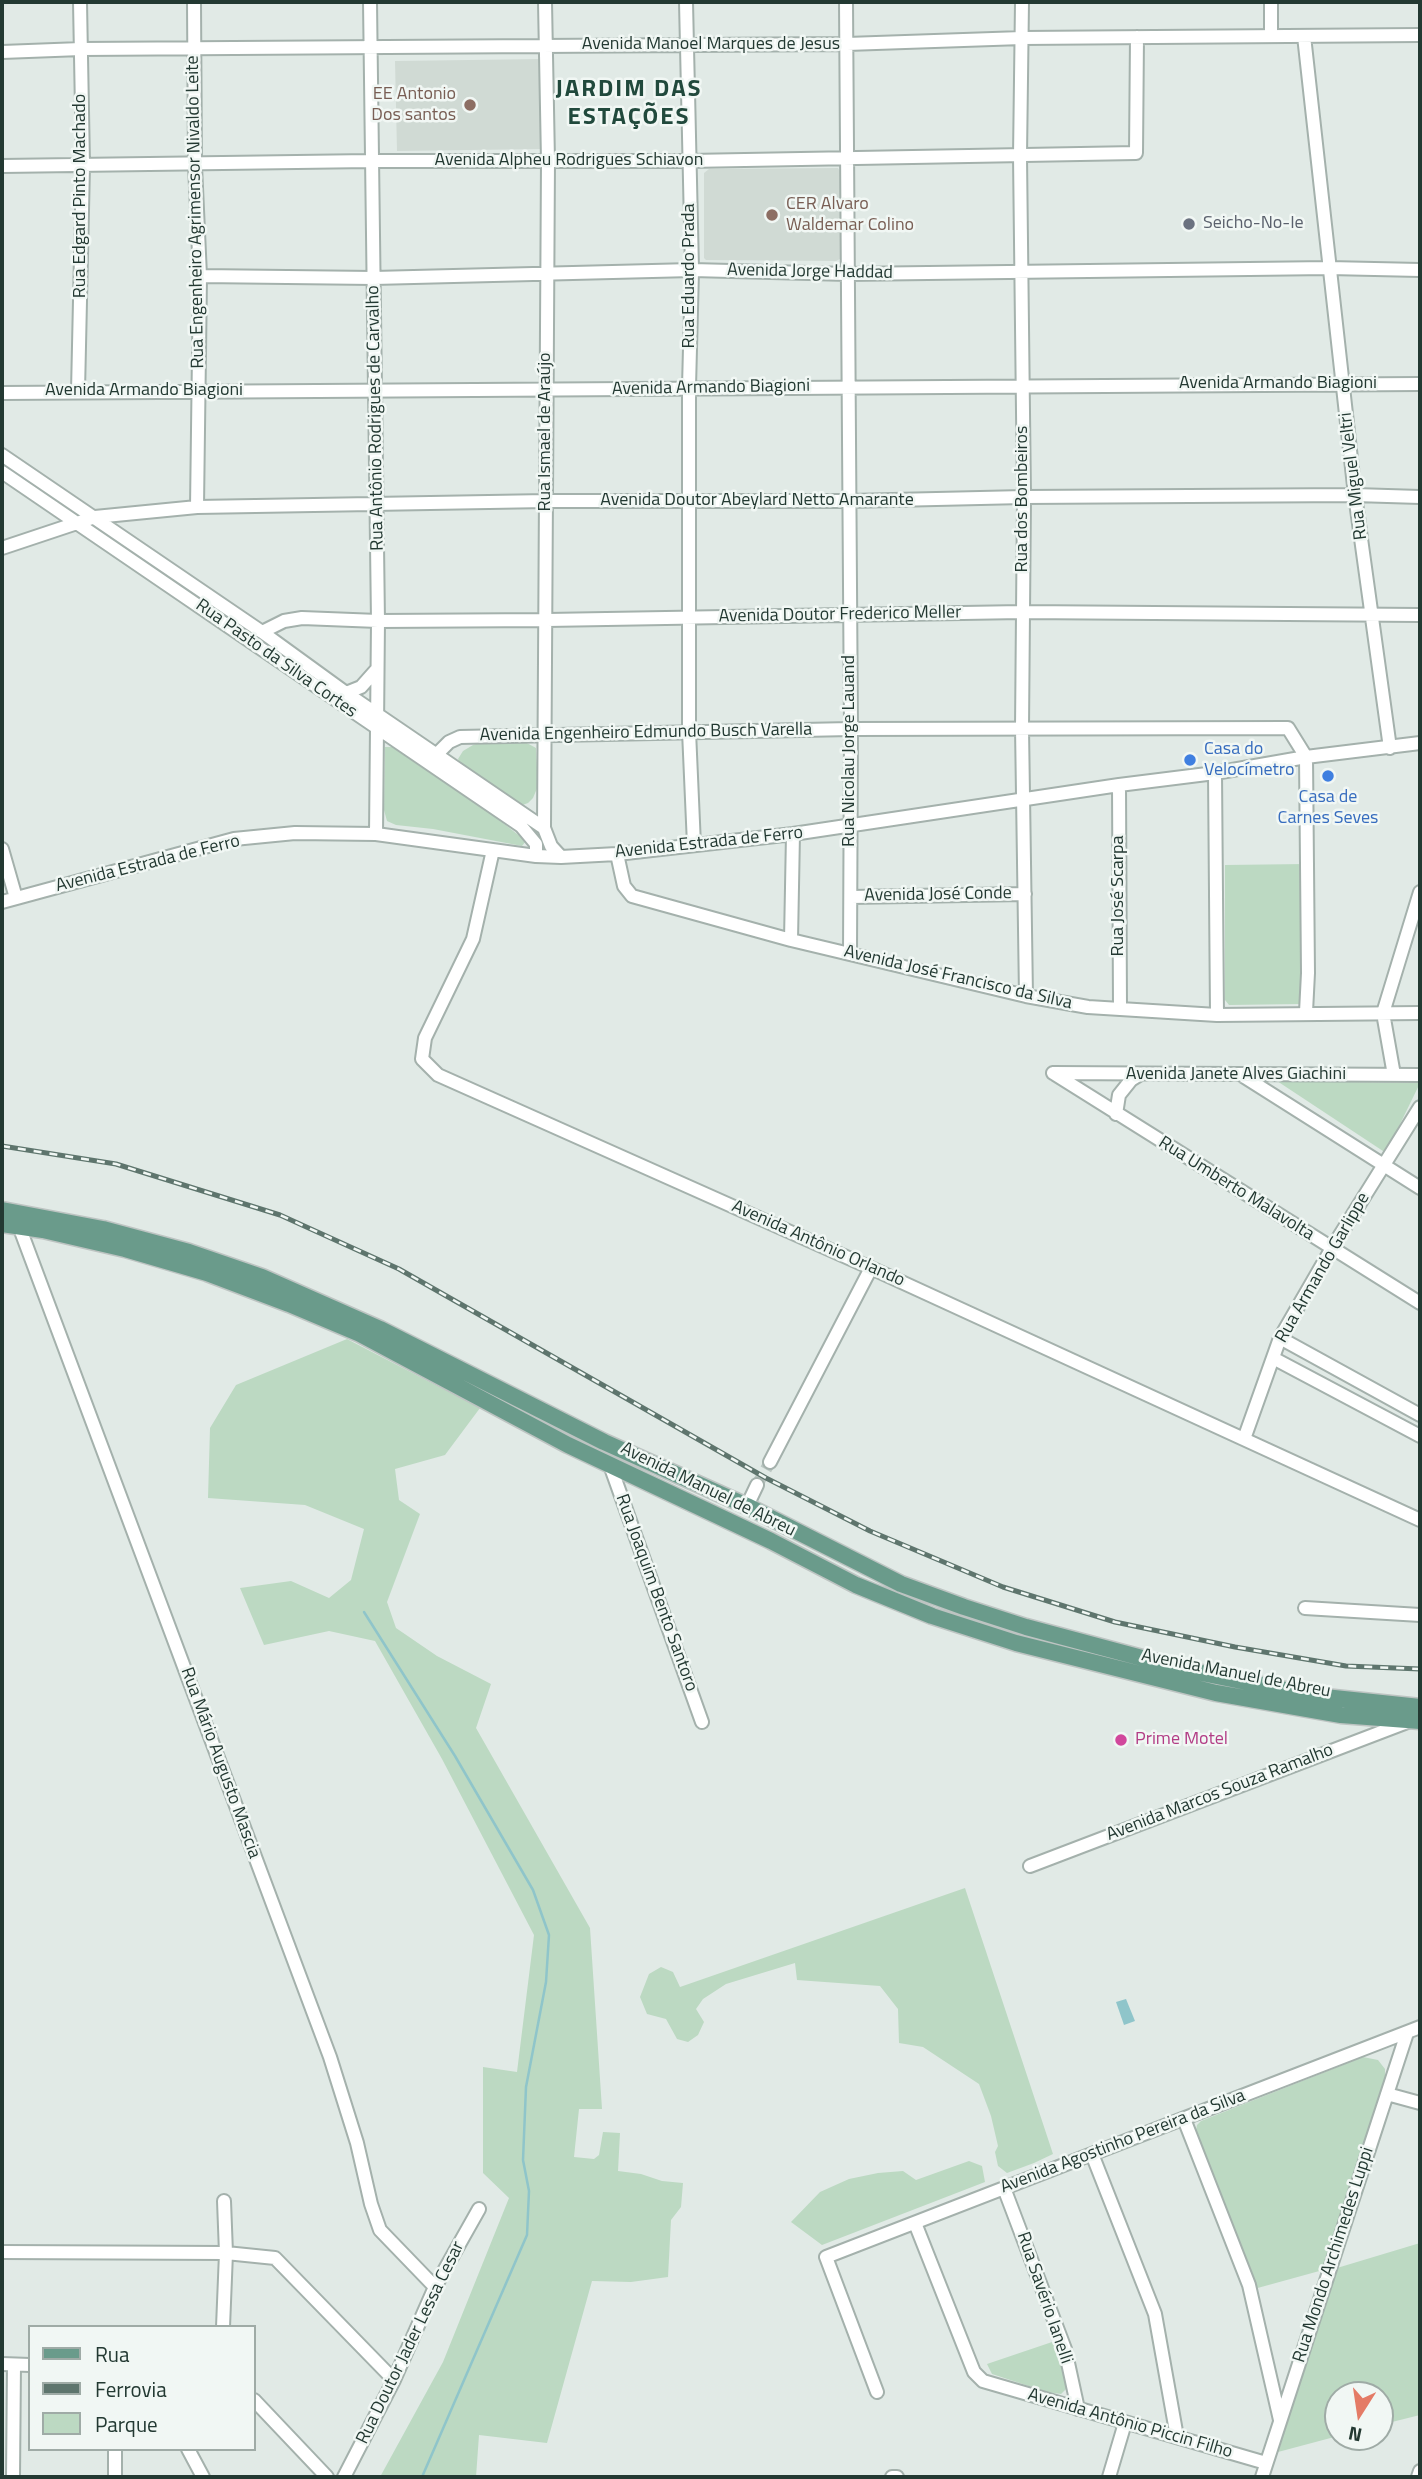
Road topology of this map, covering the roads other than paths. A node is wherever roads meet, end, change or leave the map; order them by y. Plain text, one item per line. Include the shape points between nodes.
1 (80, 2) edge
2 (194, 2) edge
3 (370, 2) edge
4 (545, 2) edge
5 (686, 2) edge
6 (846, 2) edge
7 (1022, 2) edge
8 (1271, 2) edge
9 (1271, 35) junction
10 (1420, 35) edge
11 (1304, 36) junction
12 (1137, 37) junction
13 (1022, 38) junction
14 (687, 44) junction
15 (847, 44) junction
16 (370, 47) junction
17 (547, 47) junction
18 (195, 48) junction
19 (81, 49) junction
20 (2, 52) edge
21 (1020, 156) junction
22 (847, 158) junction
23 (370, 161) junction
24 (548, 161) junction
25 (689, 161) junction
26 (195, 164) junction
27 (83, 165) junction
28 (2, 166) edge
29 (1329, 268) junction
30 (692, 270) junction
31 (1420, 270) edge
32 (1023, 272) junction
33 (546, 274) junction
34 (848, 274) junction
35 (200, 276) junction
36 (374, 278) junction
37 (1343, 383) junction
38 (1420, 384) edge
39 (849, 386) junction
40 (688, 387) junction
41 (1024, 387) junction
42 (374, 390) junction
43 (546, 390) junction
44 (78, 391) junction
45 (198, 391) junction
46 (2, 393) edge
47 (2, 455) edge
48 (2, 472) edge
49 (1355, 495) junction
50 (1024, 497) junction
51 (1420, 497) edge
52 (690, 500) junction
53 (547, 501) junction
54 (849, 501) junction
55 (376, 503) junction
56 (197, 507) junction
57 (95, 517) junction
58 (78, 522) junction
59 (2, 548) edge
60 (1022, 612) junction
61 (1373, 615) junction
62 (1420, 615) edge
63 (850, 616) junction
64 (688, 618) junction
65 (547, 620) junction
66 (378, 621) junction
67 (262, 632) junction
68 (377, 669) junction
69 (346, 693) junction
70 (377, 714) junction
71 (1022, 728) junction
72 (376, 729) junction
73 (851, 729) junction
74 (689, 731) junction
75 (546, 736) junction
76 (1420, 743) edge
77 (1390, 748) junction
78 (437, 754) junction
79 (1306, 757) junction
80 (1215, 773) junction
81 (1119, 785) junction
82 (1023, 799) junction
83 (850, 824) junction
84 (544, 828) junction
85 (376, 834) junction
86 (793, 834) junction
87 (694, 845) junction
88 (2, 849) edge
89 (493, 850) junction
90 (617, 853) junction
91 (536, 856) junction
92 (561, 857) junction
93 (1420, 892) edge
94 (1025, 894) junction
95 (851, 897) junction
96 (16, 898) junction
97 (2, 902) edge
98 (791, 940) junction
99 (850, 954) junction
100 (1026, 996) junction
101 (1120, 1008) junction
102 (1306, 1012) junction
103 (1383, 1013) junction
104 (1420, 1013) edge
105 (1217, 1015) junction
106 (1053, 1073) joint
107 (1139, 1074) junction
108 (1394, 1075) junction
109 (1420, 1075) edge
110 (1242, 1076) junction
111 (1420, 1107) edge
112 (1116, 1114) junction
113 (1384, 1166) junction
114 (1420, 1188) edge
115 (2, 1210) edge
116 (2, 1224) edge
117 (19, 1226) junction
118 (1332, 1248) junction
119 (871, 1268) junction
120 (1420, 1303) edge
121 (1280, 1338) junction
122 (1273, 1358) junction
123 (1420, 1415) edge
124 (1420, 1436) edge
125 (1244, 1438) junction
126 (770, 1462) tunnel mouth
127 (610, 1465) junction
128 (757, 1485) tunnel mouth
129 (747, 1506) junction
130 (1420, 1520) edge
131 (1304, 1608) dead end
132 (1420, 1615) edge
133 (1417, 1717) edge
134 (702, 1722) dead end
135 (1030, 1866) dead end
136 (1420, 2027) edge
137 (1407, 2033) junction
138 (1387, 2094) junction
139 (1420, 2103) edge
140 (1184, 2119) junction
141 (1092, 2154) junction
142 (1004, 2188) junction
143 (225, 2201) dead end
144 (479, 2210) dead end
145 (915, 2223) junction
146 (2, 2252) edge
147 (226, 2253) junction
148 (435, 2287) junction
149 (223, 2325) edge
150 (8, 2365) edge
151 (28, 2365) edge
152 (394, 2380) junction
153 (877, 2392) dead end
154 (256, 2402) edge
155 (1078, 2409) junction
156 (1280, 2420) junction
157 (1125, 2423) junction
158 (1177, 2438) junction
159 (115, 2451) edge
160 (189, 2451) edge
161 (1266, 2463) junction
162 (1420, 2471) edge
163 (13, 2477) edge
164 (115, 2477) edge
165 (202, 2477) edge
166 (327, 2477) edge
167 (344, 2477) edge
168 (1109, 2477) edge
169 (1262, 2477) edge
170 (1418, 2477) edge

1 - 19 street, Rua Edgard Pinto Machado
2 - 18 street, Rua Engenheiro Agrimensor Nivaldo Leite
3 - 16 street, Rua Antônio Rodrigues de Carvalho
4 - 17 street, Rua Ismael de Araújo
5 - 14 street, Rua Eduardo Prada
6 - 15 street, Rua Nicolau Jorge Lauand
7 - 13 street, Rua dos Bombeiros
8 - 9 street
9 - 11 street, Avenida Manoel Marques de Jesus
9 - 12 street, Avenida Manoel Marques de Jesus
10 - 11 street, Avenida Manoel Marques de Jesus
11 - 29 street, Rua Miguel Veltri
12 - 13 street, Avenida Manoel Marques de Jesus
12 - 21 street, Avenida Alpheu Rodrigues Schiavon via 1136,153
13 - 15 street, Avenida Manoel Marques de Jesus
13 - 21 street, Rua dos Bombeiros
14 - 15 street, Avenida Manoel Marques de Jesus
14 - 17 street, Avenida Manoel Marques de Jesus
14 - 25 street, Rua Eduardo Prada
15 - 22 street, Rua Nicolau Jorge Lauand
16 - 17 street, Avenida Manoel Marques de Jesus
16 - 18 street, Avenida Manoel Marques de Jesus
16 - 23 street, Rua Antônio Rodrigues de Carvalho
17 - 24 street, Rua Ismael de Araújo
18 - 19 street, Avenida Manoel Marques de Jesus
18 - 26 street, Rua Engenheiro Agrimensor Nivaldo Leite
19 - 20 street, Avenida Manoel Marques de Jesus
19 - 27 street, Rua Edgard Pinto Machado
21 - 22 street, Avenida Alpheu Rodrigues Schiavon
21 - 32 street, Rua dos Bombeiros
22 - 25 street, Avenida Alpheu Rodrigues Schiavon
22 - 34 street, Rua Nicolau Jorge Lauand
23 - 24 street, Avenida Alpheu Rodrigues Schiavon
23 - 26 street, Avenida Alpheu Rodrigues Schiavon
23 - 36 street, Rua Antônio Rodrigues de Carvalho
24 - 25 street, Avenida Alpheu Rodrigues Schiavon
24 - 33 street, Rua Ismael de Araújo
25 - 30 street, Rua Eduardo Prada
26 - 27 street, Avenida Alpheu Rodrigues Schiavon
26 - 35 street, Rua Engenheiro Agrimensor Nivaldo Leite
27 - 28 street, Avenida Alpheu Rodrigues Schiavon
27 - 44 street, Rua Edgard Pinto Machado
29 - 31 street, Avenida Jorge Haddad
29 - 32 street, Avenida Jorge Haddad
29 - 37 street, Rua Miguel Veltri
30 - 33 street, Avenida Jorge Haddad
30 - 34 street, Avenida Jorge Haddad
30 - 40 street, Rua Eduardo Prada
32 - 34 street, Avenida Jorge Haddad
32 - 41 street, Rua dos Bombeiros
33 - 36 street, Avenida Jorge Haddad
33 - 43 street, Rua Ismael de Araújo
34 - 39 street, Rua Nicolau Jorge Lauand
35 - 36 street, Avenida Jorge Haddad
35 - 45 street, Rua Engenheiro Agrimensor Nivaldo Leite
36 - 42 street, Rua Antônio Rodrigues de Carvalho
37 - 38 street, Avenida Armando Biagioni
37 - 41 street, Avenida Armando Biagioni
37 - 49 street, Rua Miguel Veltri
39 - 40 street, Avenida Armando Biagioni
39 - 41 street, Avenida Armando Biagioni
39 - 54 street, Rua Nicolau Jorge Lauand
40 - 43 street, Avenida Armando Biagioni
40 - 52 street, Rua Eduardo Prada
41 - 50 street, Rua dos Bombeiros
42 - 43 street, Avenida Armando Biagioni
42 - 45 street, Avenida Armando Biagioni
42 - 55 street, Rua Antônio Rodrigues de Carvalho
43 - 53 street, Rua Ismael de Araújo
44 - 45 street, Avenida Armando Biagioni
44 - 46 street, Avenida Armando Biagioni
45 - 56 street, Rua Engenheiro Agrimensor Nivaldo Leite
47 - 57 street, Rua Pasto da Silva Cortes
48 - 58 street, Rua Pasto da Silva Cortes
49 - 50 street, Avenida Doutor Abeylard Netto Amarante
49 - 51 street, Avenida Doutor Abeylard Netto Amarante
49 - 61 street, Rua Miguel Veltri
50 - 54 street, Avenida Doutor Abeylard Netto Amarante
50 - 60 street, Rua dos Bombeiros
52 - 53 street, Avenida Doutor Abeylard Netto Amarante
52 - 54 street, Avenida Doutor Abeylard Netto Amarante
52 - 64 street, Rua Eduardo Prada
53 - 55 street, Avenida Doutor Abeylard Netto Amarante
53 - 65 street, Rua Ismael de Araújo
54 - 63 street, Rua Nicolau Jorge Lauand
55 - 56 street, Avenida Doutor Abeylard Netto Amarante
55 - 66 street, Rua Antônio Rodrigues de Carvalho
56 - 57 street, Avenida Doutor Abeylard Netto Amarante
57 - 58 street, Avenida Doutor Abeylard Netto Amarante
57 - 67 street, Rua Pasto da Silva Cortes
58 - 59 street, Avenida Doutor Abeylard Netto Amarante
58 - 72 street, Rua Pasto da Silva Cortes
60 - 61 street, Avenida Doutor Frederico Meller
60 - 63 street, Avenida Doutor Frederico Meller
60 - 71 street, Rua dos Bombeiros
61 - 62 street, Avenida Doutor Frederico Meller
61 - 77 street, Rua Miguel Veltri
63 - 64 street, Avenida Doutor Frederico Meller
63 - 73 street, Rua Nicolau Jorge Lauand
64 - 65 street, Avenida Doutor Frederico Meller
64 - 74 street, Rua Eduardo Prada
65 - 66 street, Avenida Doutor Frederico Meller
65 - 75 street, Rua Ismael de Araújo
66 - 67 street, Avenida Doutor Frederico Meller via 292,619
66 - 68 street, Rua Antônio Rodrigues de Carvalho
67 - 69 street, Rua Pasto da Silva Cortes
68 - 69 street via 367,682
68 - 70 street, Rua Antônio Rodrigues de Carvalho
69 - 70 street, Rua Pasto da Silva Cortes
70 - 72 street, Rua Antônio Rodrigues de Carvalho
70 - 78 street, Rua Pasto da Silva Cortes
71 - 73 street, Avenida Engenheiro Edmundo Busch Varella
71 - 79 street, Avenida Engenheiro Edmundo Busch Varella via 1289,727
71 - 82 street, Rua dos Bombeiros
72 - 85 street, Rua Antônio Rodrigues de Carvalho
72 - 91 street, Rua Pasto da Silva Cortes via 521,826 536,844
73 - 74 street, Avenida Engenheiro Edmundo Busch Varella
73 - 83 street, Rua Nicolau Jorge Lauand
74 - 75 street, Avenida Engenheiro Edmundo Busch Varella
74 - 87 street, Rua Eduardo Prada
75 - 78 street, Avenida Engenheiro Edmundo Busch Varella via 460,737
75 - 84 street, Rua Ismael de Araújo
76 - 77 street, Avenida Estrada de Ferro
77 - 79 street, Avenida Estrada de Ferro
78 - 84 street, Rua Pasto da Silva Cortes
79 - 80 street, Avenida Estrada de Ferro
79 - 102 street
80 - 81 street, Avenida Estrada de Ferro
80 - 105 street
81 - 82 street, Avenida Estrada de Ferro
81 - 101 street, Rua José Scarpa
82 - 83 street, Avenida Estrada de Ferro
82 - 94 street, Rua dos Bombeiros
83 - 86 street, Avenida Estrada de Ferro
83 - 95 street, Rua Nicolau Jorge Lauand
84 - 92 street
85 - 89 street, Avenida Estrada de Ferro
85 - 96 street, Avenida Estrada de Ferro via 295,833 234,839
86 - 87 street, Avenida Estrada de Ferro
86 - 98 street
87 - 90 street, Avenida Estrada de Ferro
88 - 96 street
89 - 91 street, Avenida Estrada de Ferro
89 - 119 street, Avenida Antônio Orlando via 472,939 425,1038 422,1059 438,1074
90 - 92 street, Avenida Estrada de Ferro
90 - 98 street, Avenida José Francisco da Silva via 624,886 632,896
91 - 92 street, Avenida Estrada de Ferro
93 - 103 street
94 - 95 street, Avenida José Conde
94 - 100 street, Rua dos Bombeiros
95 - 99 street, Rua Nicolau Jorge Lauand
96 - 97 street, Avenida Estrada de Ferro
98 - 99 street, Avenida José Francisco da Silva
99 - 100 street, Avenida José Francisco da Silva
100 - 101 street, Avenida José Francisco da Silva
101 - 105 street, Avenida José Francisco da Silva
102 - 103 street, Avenida José Francisco da Silva
102 - 105 street, Avenida José Francisco da Silva
103 - 104 street, Avenida José Francisco da Silva
103 - 108 street
106 - 107 street, Avenida Janete Alves Giachini
106 - 112 street, Rua Umberto Malavolta
107 - 110 street, Avenida Janete Alves Giachini
107 - 112 street via 1119,1095
108 - 109 street, Avenida Janete Alves Giachini
108 - 110 street, Avenida Janete Alves Giachini
110 - 113 street
111 - 113 street, Rua Armando Garlippe
112 - 118 street, Rua Umberto Malavolta
113 - 114 street
113 - 118 street, Rua Armando Garlippe
115 - 129 main road, Avenida Manuel de Abreu via 103,1229 262,1277
116 - 117 main road, Avenida Manuel de Abreu
117 - 127 main road, Avenida Manuel de Abreu via 148,1256 289,1304 360,1334
117 - 148 street, Rua Mário Augusto Mascia via 330,2057 380,2231
118 - 120 street, Rua Umberto Malavolta
118 - 121 street, Rua Armando Garlippe
119 - 125 street, Avenida Antônio Orlando
119 - 126 street
121 - 122 street, Rua Armando Garlippe
121 - 123 street
122 - 124 street
122 - 125 street, Rua Armando Garlippe
125 - 130 street, Avenida Antônio Orlando
127 - 133 main road, Avenida Manuel de Abreu via 856,1585 1016,1643 1216,1693 1341,1715
127 - 134 street, Rua Joaquim Bento Santoro
128 - 129 street
129 - 133 main road, Avenida Manuel de Abreu via 901,1584 1026,1627 1187,1670
131 - 132 street
133 - 135 street, Avenida Marcos Souza Ramalho
136 - 137 street, Avenida Agostinho Pereira da Silva
137 - 138 street, Rua Mondo Archimedes Luppi
137 - 140 street, Avenida Agostinho Pereira da Silva
138 - 139 street
138 - 156 street, Rua Mondo Archimedes Luppi
140 - 141 street, Avenida Agostinho Pereira da Silva
140 - 156 street via 1249,2285
141 - 142 street, Avenida Agostinho Pereira da Silva
141 - 158 street via 1155,2314
142 - 145 street, Avenida Agostinho Pereira da Silva
142 - 155 street, Rua Savério Ianelli via 1065,2349
143 - 147 street
144 - 148 street, Rua Doutor Jader Lessa Cesar
145 - 153 street, Avenida Agostinho Pereira da Silva via 826,2257
145 - 155 street, Avenida Antônio Piccin Filho via 974,2372 994,2386
146 - 147 street
147 - 149 street
147 - 152 street via 275,2258
148 - 152 street, Rua Doutor Jader Lessa Cesar
150 - 151 street
150 - 163 street
152 - 167 street, Rua Doutor Jader Lessa Cesar
154 - 166 street
155 - 157 street, Avenida Antônio Piccin Filho
156 - 161 street, Rua Mondo Archimedes Luppi
157 - 158 street, Avenida Antônio Piccin Filho
157 - 168 street
158 - 161 street, Avenida Antônio Piccin Filho
159 - 164 street
160 - 165 street
161 - 169 street, Rua Mondo Archimedes Luppi
162 - 170 street

